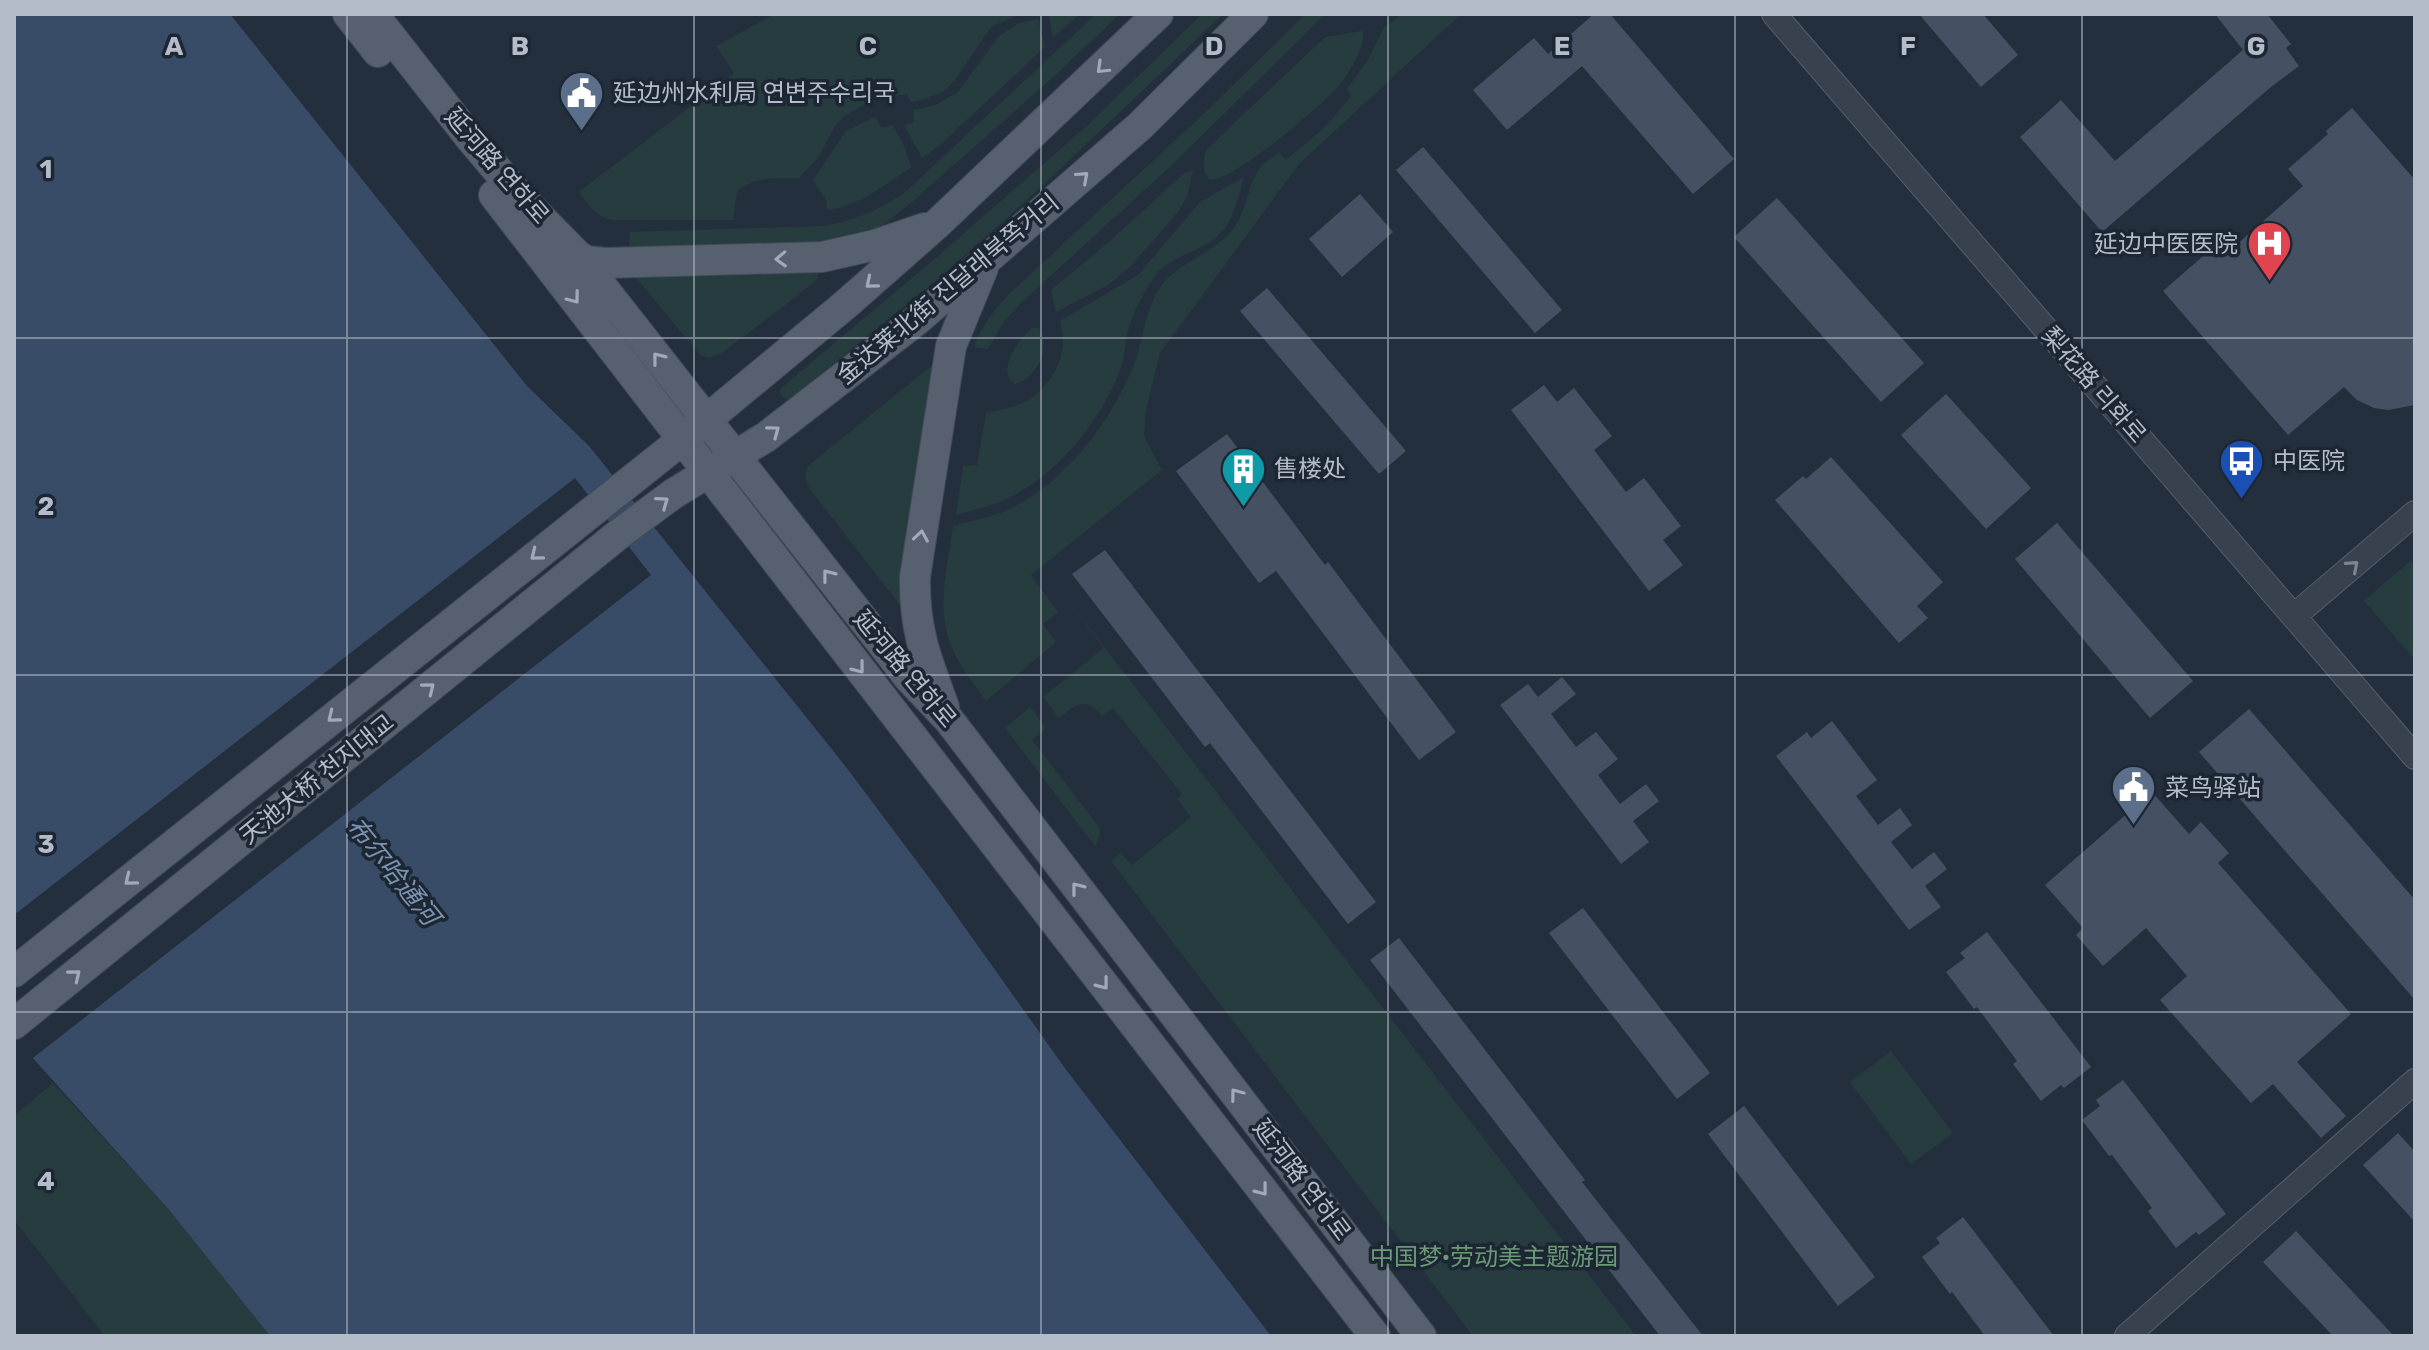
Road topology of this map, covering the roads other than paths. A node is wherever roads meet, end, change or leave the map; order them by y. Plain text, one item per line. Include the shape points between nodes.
1 (348, 14) edge
2 (373, 14) edge
3 (1158, 14) edge
4 (1253, 14) edge
5 (1774, 14) edge
6 (938, 223) junction
7 (578, 256) junction
8 (985, 261) junction
9 (706, 419) junction
10 (682, 440) junction
11 (735, 457) junction
12 (708, 473) junction
13 (2415, 513) edge
14 (619, 534) joint
15 (2294, 616) junction
16 (949, 720) junction
17 (2415, 757) edge
18 (14, 972) edge
19 (14, 1024) edge
20 (2415, 1081) edge
21 (1375, 1336) edge
22 (1421, 1336) edge
23 (2127, 1336) edge

1 -> 10 main road, 延河路 연하로
2 - 7 main road, 延河路 연하로 via 471,139
3 -> 6 main road
8 -> 4 main road, 金达莱北街 진달래북쪽거리 via 1140,126
5 - 15 street, 梨花路 리화로
6 -> 7 main road via 822,257 605,263
6 -> 9 main road
9 -> 7 main road, 延河路 연하로
11 -> 8 main road, 金达莱北街 진달래북쪽거리 via 917,320
16 -> 8 main road via 920,641 915,577 951,346
9 - 10 main road
9 - 11 main road, 延河路 연하로
10 - 12 main road, 延河路 연하로
10 -> 18 main road, 天池大桥 천지대교
11 - 12 main road, 金达莱北街 진달래북쪽거리
16 -> 11 main road, 延河路 연하로 via 909,678
14 -> 12 main road, 金达莱北街 진달래북쪽거리
12 -> 21 main road, 延河路 연하로
15 -> 13 street
19 -> 14 main road, 天池大桥 천지대교
15 - 17 street, 梨花路 리화로
22 -> 16 main road, 延河路 연하로
20 - 23 street

